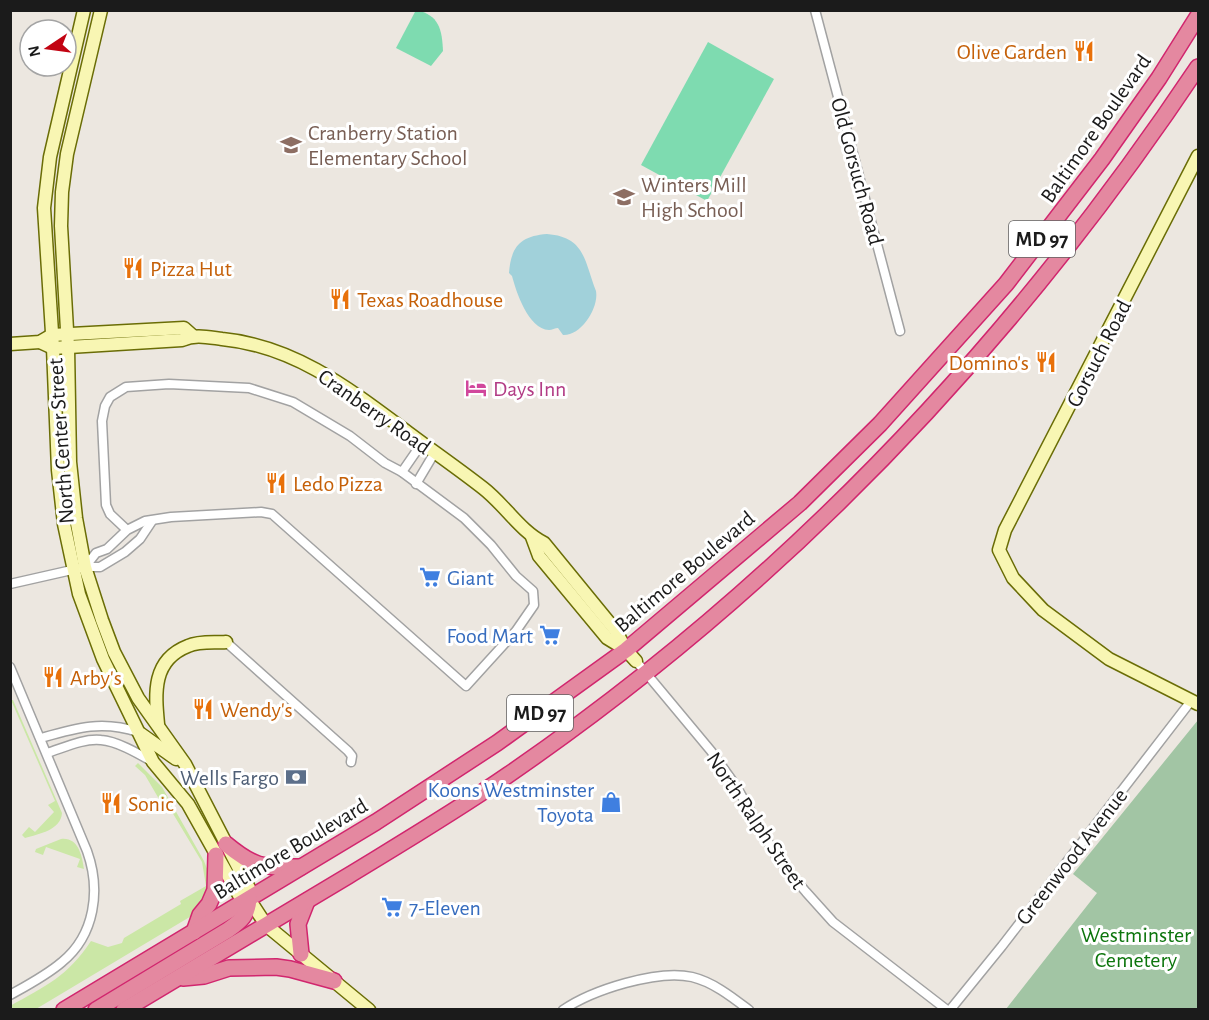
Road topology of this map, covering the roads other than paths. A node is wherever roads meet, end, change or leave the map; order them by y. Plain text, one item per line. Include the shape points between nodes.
1 (84, 10) edge
2 (101, 10) edge
3 (815, 10) edge
4 (1196, 16) edge
5 (1198, 67) edge
6 (1198, 156) edge
7 (900, 332) dead end
8 (67, 333) junction
9 (52, 335) junction
10 (193, 336) junction
11 (40, 342) junction
12 (10, 344) edge
13 (68, 347) junction
14 (53, 348) junction
15 (422, 443) junction
16 (435, 452) junction
17 (402, 472) junction
18 (416, 484) junction
19 (152, 521) junction
20 (126, 530) junction
21 (80, 569) junction
22 (10, 584) edge
23 (226, 642) joint
24 (631, 655) junction
25 (10, 667) edge
26 (646, 673) junction
27 (1195, 703) edge
28 (159, 728) junction
29 (138, 732) junction
30 (41, 738) junction
31 (46, 753) junction
32 (153, 762) junction
33 (351, 762) dead end
34 (185, 764) junction
35 (221, 849) junction
36 (301, 867) junction
37 (249, 899) junction
38 (307, 901) junction
39 (266, 926) junction
40 (194, 932) junction
41 (301, 954) junction
42 (177, 979) junction
43 (334, 981) junction
44 (10, 995) edge
45 (64, 1010) edge
46 (96, 1010) edge
47 (124, 1010) edge
48 (369, 1010) edge
49 (563, 1010) edge
50 (749, 1010) edge
51 (948, 1010) edge

1 - 9 street, North Center Street via 50,157 44,208
2 - 8 street, North Center Street via 67,154 62,192
3 - 7 street, Old Gorsuch Road
4 - 24 highway, Baltimore Boulevard / MD 97 via 1159,78 1006,284 819,486
5 - 26 highway, MD 97 via 1059,259 926,414 860,483 746,590
6 - 27 street, Gorsuch Road via 1005,530 999,550 1013,578 1043,610 1109,659
8 - 9 street, Cranberry Road
8 - 10 street, Cranberry Road via 184,328
8 - 13 street, North Center Street
9 - 11 street, Cranberry Road
9 - 14 street, North Center Street
10 - 13 street, Cranberry Road via 182,340
10 - 15 street, Cranberry Road via 245,341 286,354 354,394
11 - 12 street, Cranberry Road
11 - 14 street, Cranberry Road
13 - 14 street, Cranberry Road
13 - 21 street, North Center Street via 71,471
14 - 21 street, North Center Street via 64,524
15 - 16 street, Cranberry Road
15 - 17 street
16 - 18 street
16 - 24 street, Cranberry Road via 508,510 532,537 544,543
17 - 18 street
17 - 20 street via 314,413 277,395 217,385 126,387 110,397 102,421 107,511
18 - 19 street via 465,518 532,591 534,605 529,615 466,686 272,514
19 - 20 street
19 - 21 street via 125,552 100,567
20 - 21 street
21 - 22 street
21 - 28 street, North Center Street via 129,683
21 - 29 street, North Center Street via 79,594 96,643
23 - 28 street via 189,645 171,657 157,678
23 - 33 street via 348,751
24 - 26 street, North Ralph Street
24 - 36 highway, Baltimore Boulevard / MD 97 via 452,774
25 - 30 street
26 - 38 highway, MD 97 via 507,776
26 - 51 street, North Ralph Street via 711,751 778,859 806,892 833,922
27 - 51 street, Greenwood Avenue
28 - 34 street, North Center Street
29 - 30 street via 121,726 89,725
29 - 32 street, North Center Street
29 - 34 street
30 - 31 street
31 - 32 street via 101,740
31 - 44 street via 92,863 95,900 90,921 67,958
32 - 35 street, North Center Street
34 - 35 street, North Center Street
35 - 36 highway via 254,864
35 - 37 street, North Center Street via 249,888
35 - 40 highway via 214,890
36 - 37 highway, Baltimore Boulevard / MD 97
37 - 39 street, North Center Street
37 - 40 highway, Baltimore Boulevard / MD 97
37 - 46 highway via 242,920
38 - 39 highway, MD 97
38 - 41 highway via 298,924
39 - 41 street, North Center Street
39 - 42 highway, MD 97
40 - 45 highway, Baltimore Boulevard / MD 97
41 - 43 street, North Center Street
42 - 43 highway via 229,968 276,968
42 - 47 highway, MD 97
43 - 48 street, North Center Street
49 - 50 street via 588,996 627,983 679,976 704,981

